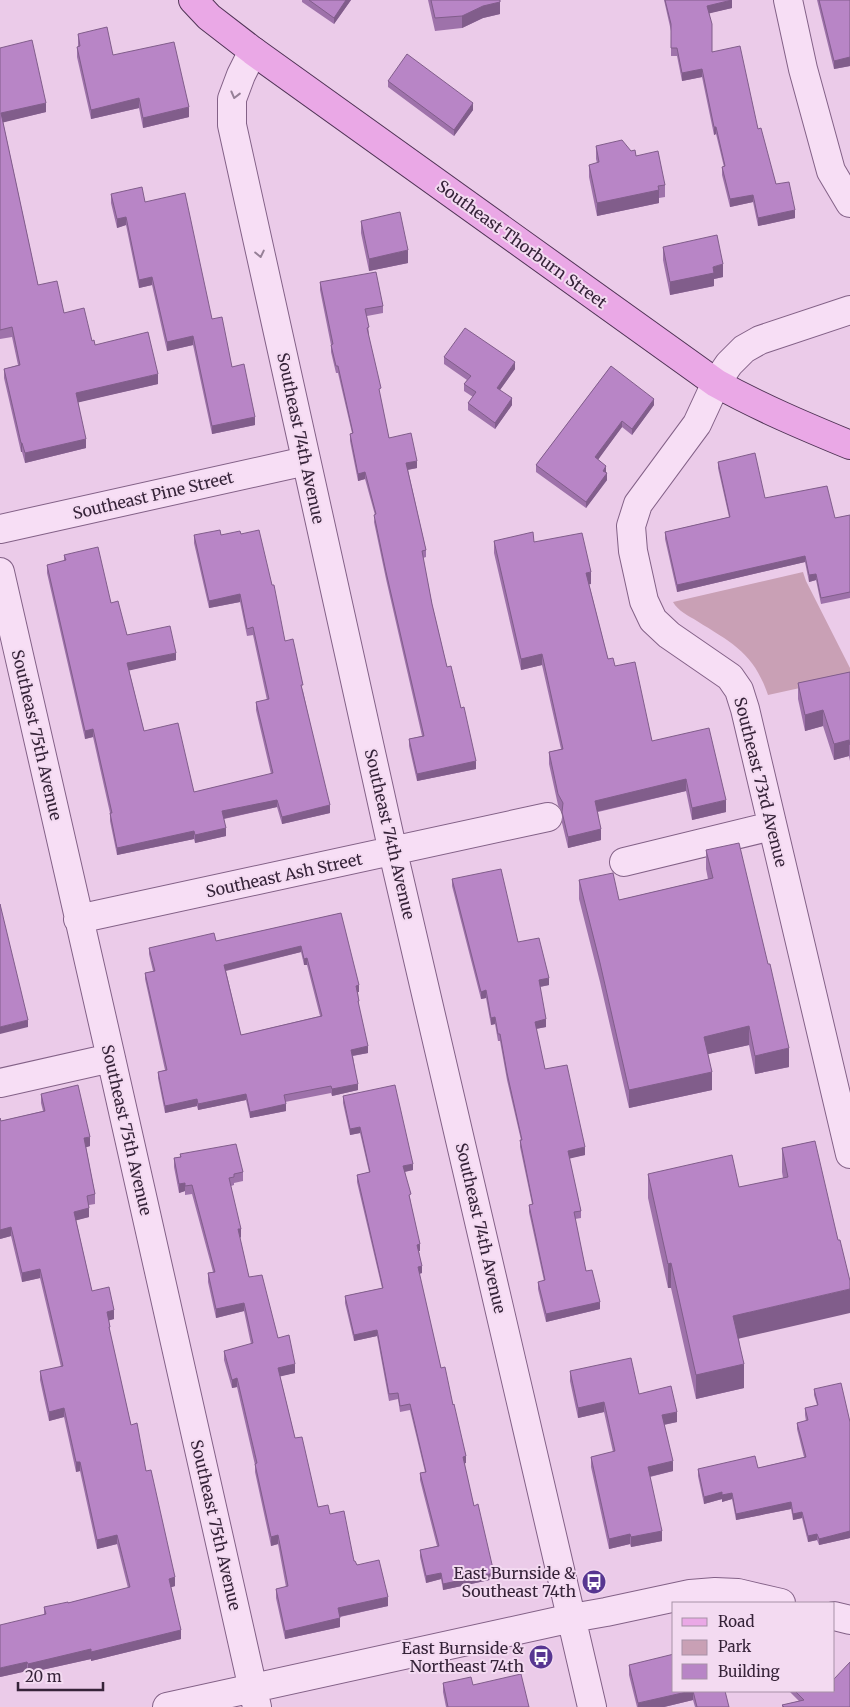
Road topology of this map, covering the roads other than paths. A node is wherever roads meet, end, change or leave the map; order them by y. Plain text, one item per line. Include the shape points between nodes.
1 (173, 0) edge
2 (788, 0) edge
3 (201, 9) edge
4 (253, 50) junction
5 (850, 202) edge
6 (850, 310) edge
7 (716, 383) junction
8 (850, 445) edge
9 (306, 461) junction
10 (0, 529) edge
11 (0, 572) edge
12 (548, 817) dead end
13 (772, 826) junction
14 (394, 852) junction
15 (624, 862) dead end
16 (78, 919) junction
17 (111, 1058) junction
18 (0, 1083) edge
19 (850, 1154) edge
20 (777, 1602) edge
21 (835, 1616) edge
22 (572, 1618) junction
23 (850, 1620) edge
24 (255, 1698) edge
25 (167, 1707) edge
26 (592, 1707) edge

1 - 3 main road, Southeast Thorburn Street
2 - 5 street via 831,171
3 - 4 main road, Southeast Thorburn Street
4 - 7 main road, Southeast Thorburn Street
4 -> 9 street, Southeast 74th Avenue via 232,99 232,126
6 - 7 street, Southeast 73rd Avenue via 760,340 744,349
7 - 8 main road, Southeast Thorburn Street via 787,420
7 - 13 street, Southeast 73rd Avenue via 697,424 638,504 631,526 633,551 644,600 653,620 669,635 730,677 739,690
9 - 10 street, Southeast Pine Street
9 - 14 street, Southeast 74th Avenue
11 - 16 street, Southeast 75th Avenue
12 - 14 street, Southeast Ash Street
13 - 15 street
13 - 19 street, Southeast 73rd Avenue
14 - 16 street, Southeast Ash Street
14 - 22 street, Southeast 74th Avenue
16 - 17 street, Southeast 75th Avenue
17 - 18 street
17 - 24 street, Southeast 75th Avenue
20 - 22 street via 738,1593 714,1592
21 - 23 street
22 - 24 street
22 - 26 street, Southeast 74th Avenue
24 - 25 street

